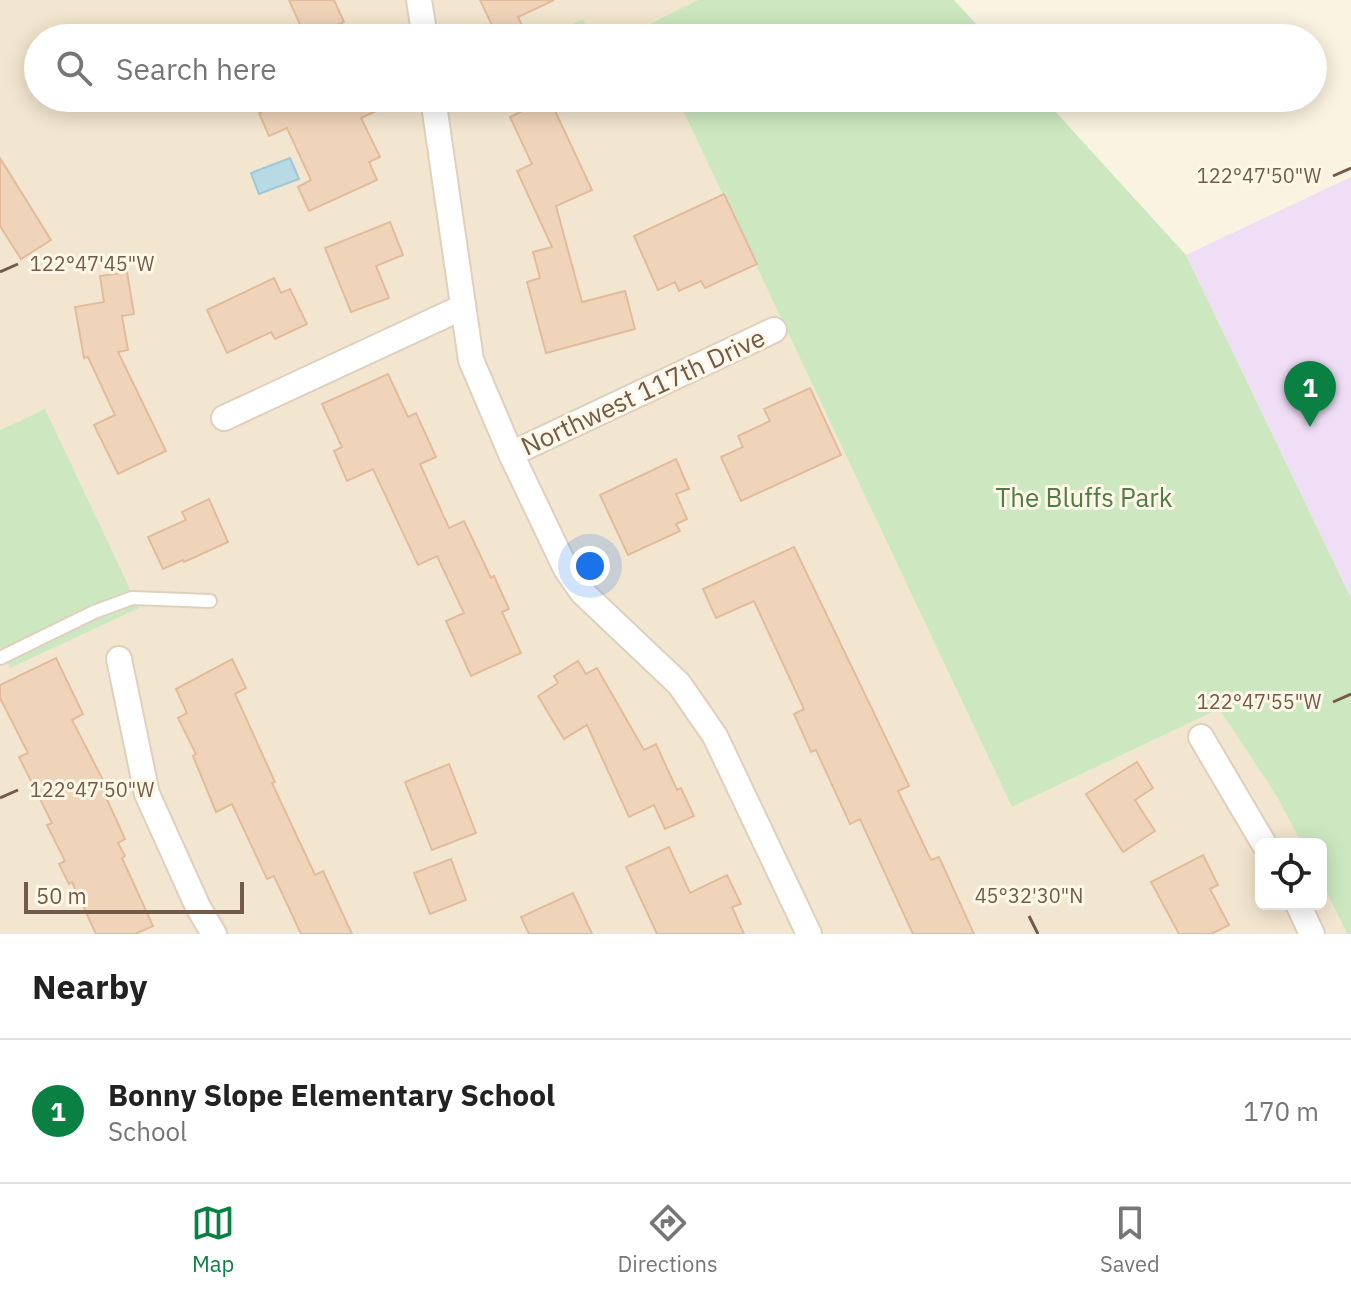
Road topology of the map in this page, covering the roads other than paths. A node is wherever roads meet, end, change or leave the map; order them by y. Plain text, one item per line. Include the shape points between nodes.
1 (419, 0) edge
2 (423, 24) edge
3 (435, 112) edge
4 (463, 307) junction
5 (774, 330) dead end
6 (224, 418) dead end
7 (511, 454) junction
8 (210, 601) dead end
9 (0, 658) edge
10 (119, 659) dead end
11 (1201, 737) dead end
12 (1260, 838) edge
13 (1301, 910) edge
14 (214, 934) edge
15 (809, 934) edge
16 (1312, 934) edge

1 - 2 street
3 - 4 street
4 - 6 street
4 - 7 street via 471,360
5 - 7 street, Northwest 117th Drive
7 - 15 street via 582,592 679,684 709,726
8 - 9 lane via 132,598
10 - 14 street via 147,794
11 - 12 street
13 - 16 street

